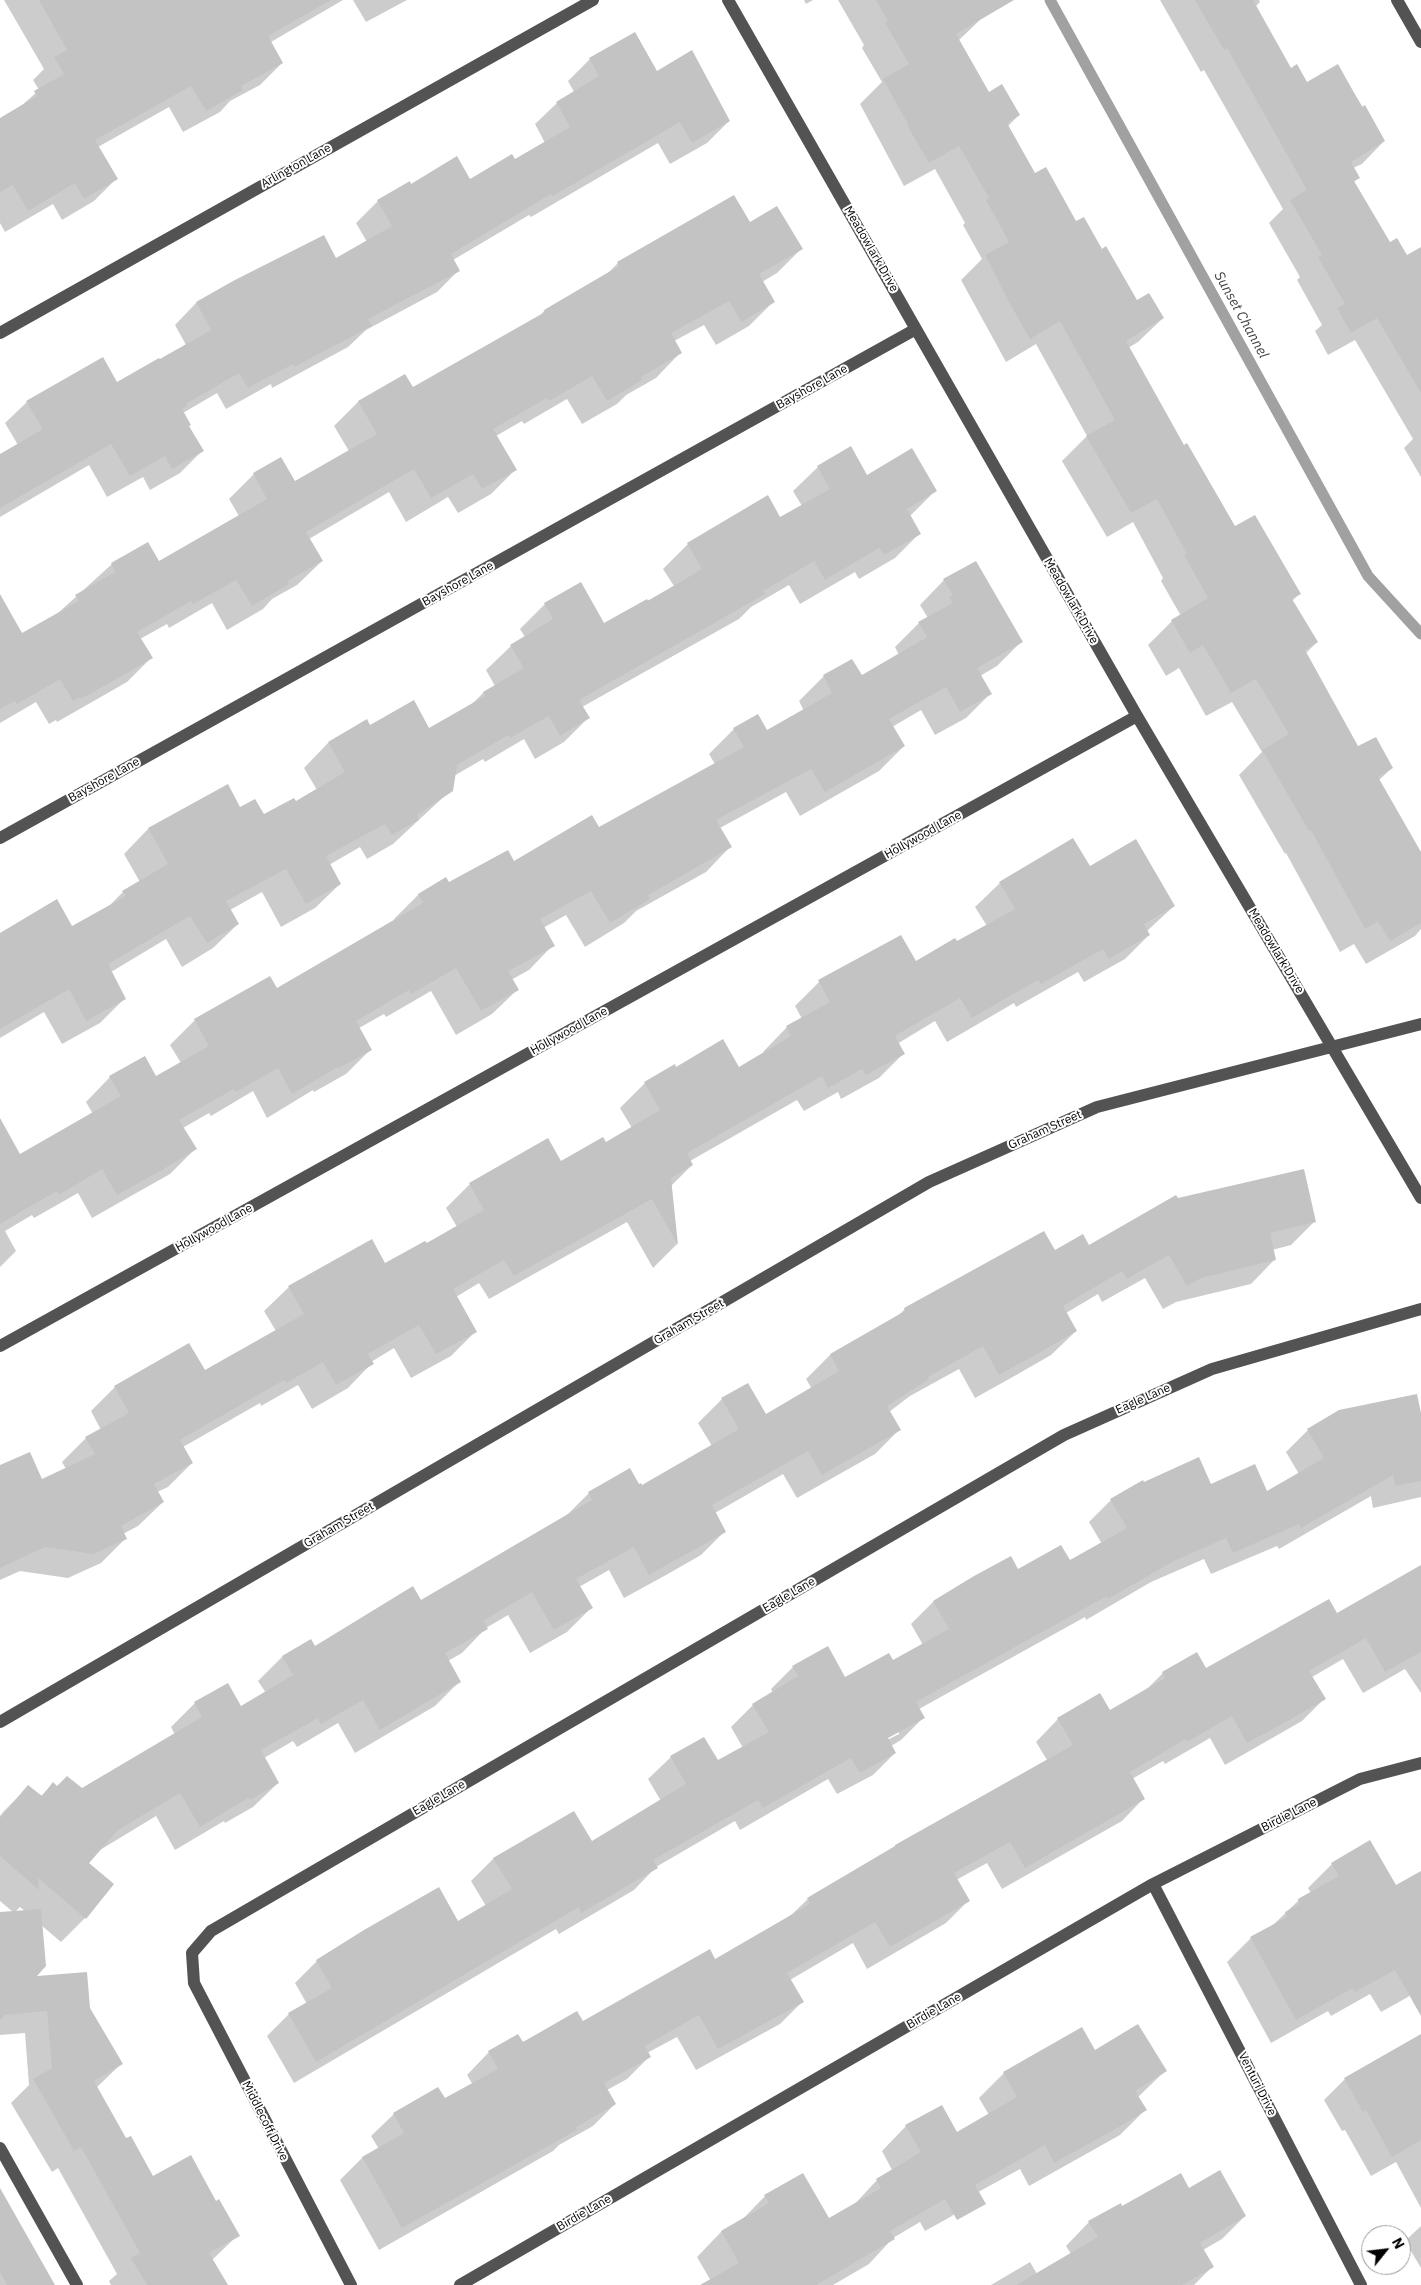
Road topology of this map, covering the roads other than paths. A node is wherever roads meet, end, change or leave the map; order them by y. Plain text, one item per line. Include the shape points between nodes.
1 (593, 0) edge
2 (728, 0) edge
3 (1400, 1) edge
4 (1421, 42) edge
5 (916, 329) junction
6 (0, 333) edge
7 (1137, 716) junction
8 (0, 838) edge
9 (1421, 1024) edge
10 (1332, 1045) junction
11 (1421, 1198) edge
12 (1421, 1309) edge
13 (0, 1346) edge
14 (0, 1722) edge
15 (1421, 1763) edge
16 (1153, 1884) junction
17 (192, 1953) joint
18 (0, 2148) edge
19 (78, 2285) edge
20 (351, 2285) edge
21 (460, 2285) edge
22 (1359, 2285) edge

1 - 6 street, Arlington Lane
2 - 5 street, Meadowlark Drive
3 - 4 street
5 - 7 street, Meadowlark Drive
5 - 8 street, Bayshore Lane
7 - 10 street, Meadowlark Drive
7 - 13 street, Hollywood Lane
9 - 10 street, Graham Street
10 - 11 street, Meadowlark Drive
10 - 14 street, Graham Street via 1097,1107 929,1182
12 - 17 street, Eagle Lane via 1212,1369 1064,1435 212,1931
15 - 16 street, Birdie Lane via 1360,1779
16 - 21 street, Birdie Lane
16 - 22 street, Venturi Drive
17 - 20 street, Middlecoff Drive via 194,1983
18 - 19 street

